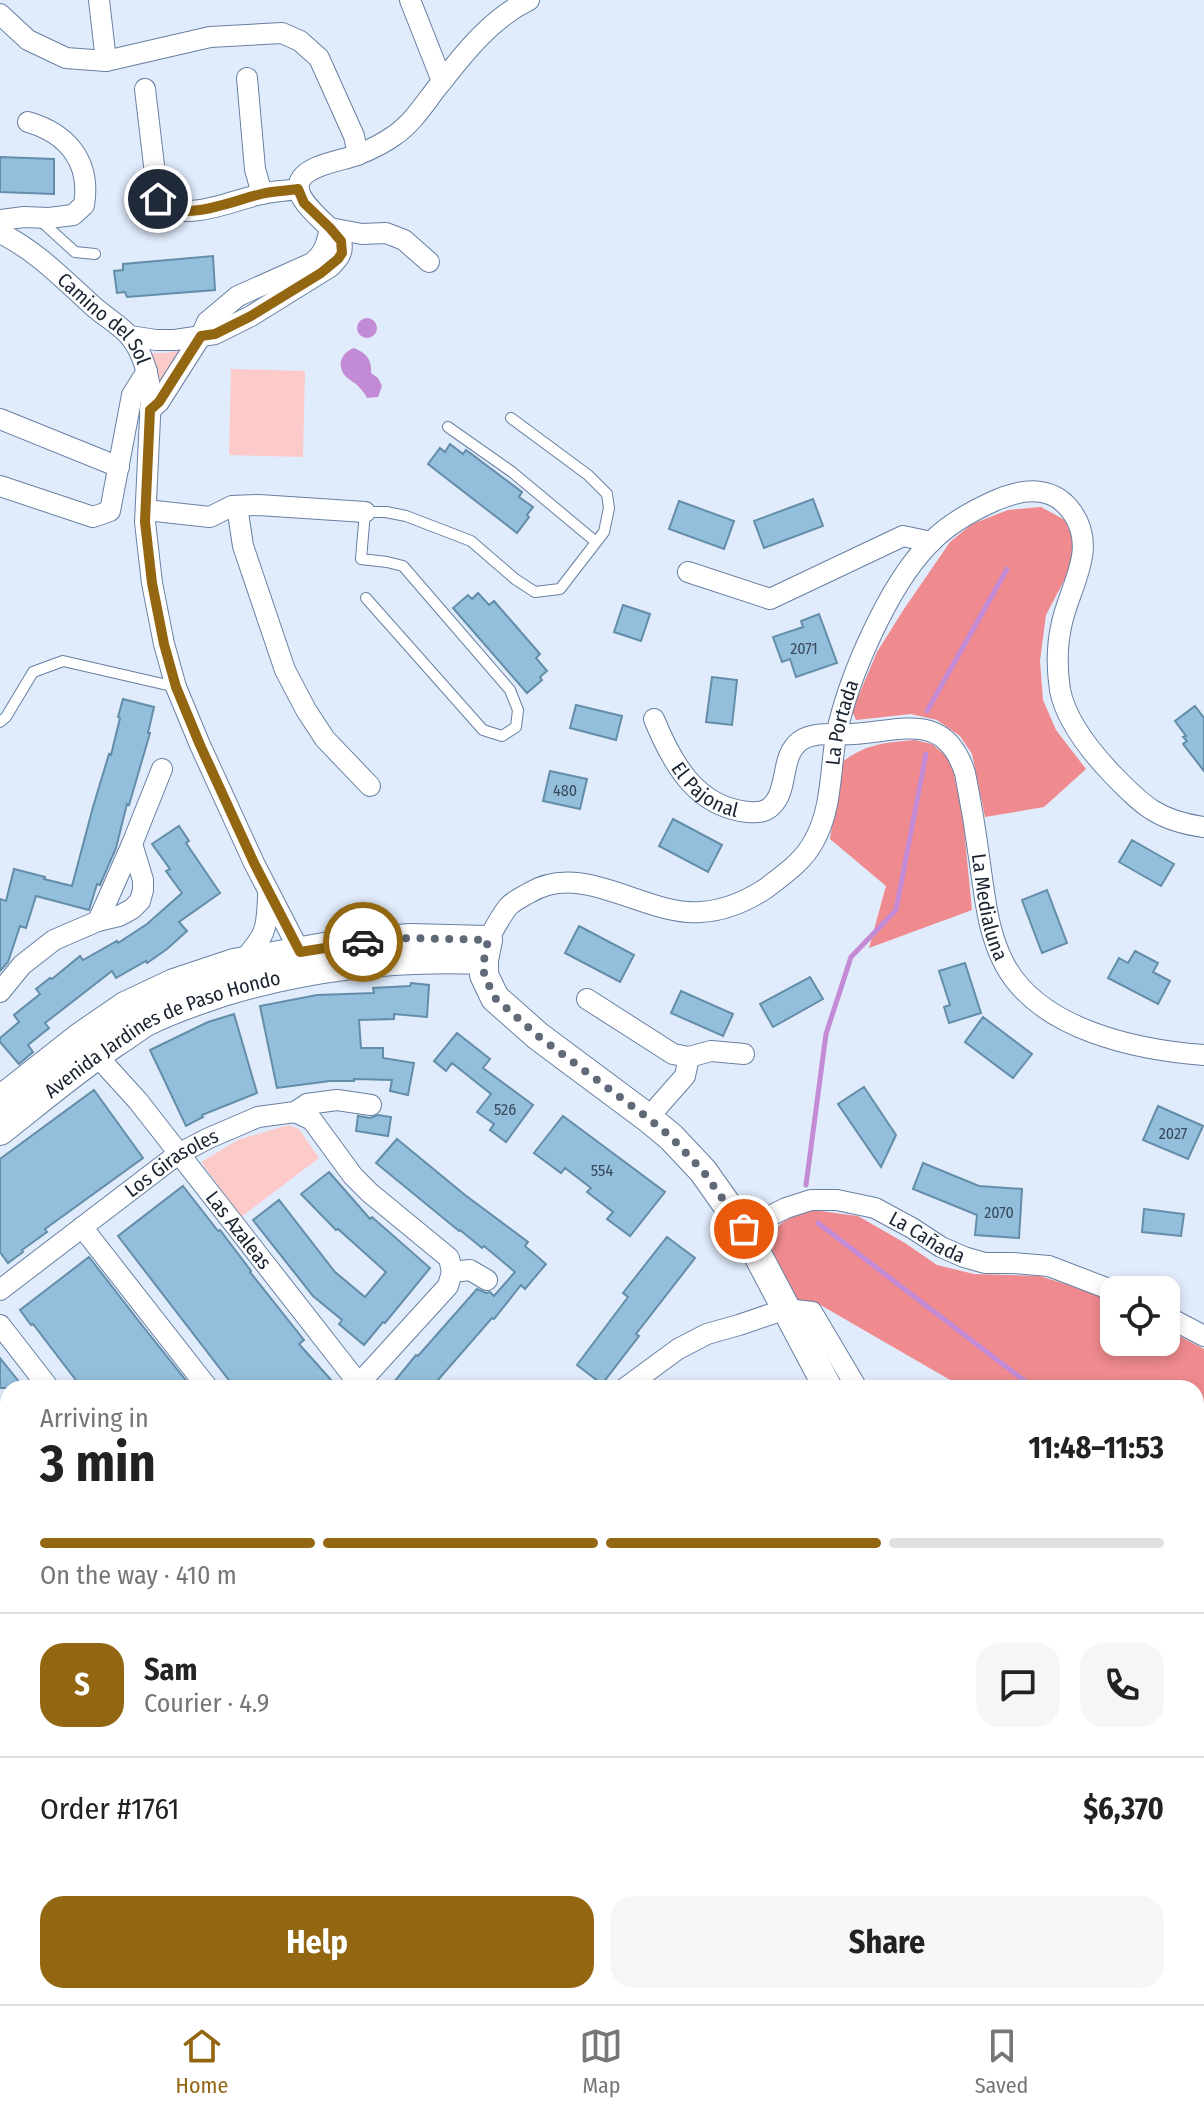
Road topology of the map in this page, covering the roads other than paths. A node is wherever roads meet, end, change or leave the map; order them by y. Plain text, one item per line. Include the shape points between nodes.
1 (99, 0) edge
2 (410, 0) edge
3 (529, 0) edge
4 (2, 11) edge
5 (106, 61) junction
6 (247, 78) dead end
7 (442, 81) junction
8 (145, 89) dead end
9 (28, 122) dead end
10 (358, 155) junction
11 (298, 189) junction
12 (262, 194) junction
13 (38, 218) junction
14 (0, 220) edge
15 (330, 228) junction
16 (0, 233) edge
17 (95, 254) dead end
18 (429, 262) dead end
19 (130, 336) junction
20 (201, 336) junction
21 (147, 371) junction
22 (150, 410) junction
23 (511, 418) dead end
24 (0, 419) edge
25 (448, 427) dead end
26 (119, 467) junction
27 (0, 486) edge
28 (237, 506) junction
29 (146, 510) junction
30 (365, 512) junction
31 (596, 542) junction
32 (931, 542) junction
33 (688, 572) dead end
34 (366, 598) dead end
35 (176, 687) junction
36 (654, 719) dead end
37 (0, 722) edge
38 (837, 735) junction
39 (162, 769) dead end
40 (370, 786) dead end
41 (1204, 827) edge
42 (132, 844) junction
43 (268, 892) junction
44 (98, 921) junction
45 (486, 950) junction
46 (303, 961) junction
47 (242, 962) junction
48 (0, 992) edge
49 (587, 999) dead end
50 (88, 1046) junction
51 (744, 1054) dead end
52 (1204, 1055) edge
53 (689, 1057) junction
54 (0, 1100) edge
55 (371, 1105) dead end
56 (295, 1112) junction
57 (648, 1118) junction
58 (0, 1131) edge
59 (173, 1157) junction
60 (82, 1227) junction
61 (744, 1229) junction
62 (452, 1272) junction
63 (487, 1280) dead end
64 (1100, 1286) edge
65 (0, 1290) edge
66 (786, 1309) junction
67 (1180, 1323) edge
68 (0, 1325) edge
69 (1204, 1336) edge
70 (43, 1380) edge
71 (202, 1380) edge
72 (352, 1380) edge
73 (362, 1380) edge
74 (636, 1380) edge
75 (824, 1380) edge
76 (852, 1380) edge

1 - 5 street
2 - 7 street
3 - 7 street via 508,10
4 - 5 street via 28,40 66,58
5 - 10 street via 210,37 282,33 319,58
6 - 12 street
7 - 10 street via 397,134
8 - 12 street via 162,206 180,211 208,208
9 - 13 street via 44,127 72,150 86,178 84,205 73,215
10 - 11 street via 310,170
11 - 12 street
11 - 15 street via 304,203
13 - 14 street
13 - 17 lane via 75,252
15 - 18 street via 386,233 404,240
15 - 20 street via 320,257 238,296 207,322
16 - 19 street, Camino del Sol via 43,259
19 - 20 street
19 - 21 street, Camino del Sol
20 - 22 street
21 - 22 street, Camino del Sol
21 - 26 street via 132,395
22 - 29 street, Camino del Sol
23 - 31 lane via 607,494 604,532
24 - 26 street
25 - 31 lane
26 - 27 street via 110,511 93,517
28 - 29 street via 210,517
28 - 30 street
28 - 40 street via 243,546 285,670 325,739
29 - 35 street, Camino del Sol via 157,614
30 - 31 lane via 406,516 471,541 535,592 560,589
30 - 34 lane via 361,559 403,566 510,690 518,710 516,727 502,736 483,730
32 - 33 street via 903,536 770,599
32 - 38 street, La Portada via 876,624
32 - 41 street, La Portada via 970,512 1011,494 1040,491 1063,502 1078,522 1083,549 1059,646 1061,692 1077,731 1142,805
35 - 37 lane via 63,661 33,672
35 - 43 street, Camino del Sol
36 - 38 street, El Pajonal via 682,774 706,797 731,810 758,813 777,799 798,742 813,735
38 - 45 street, La Portada via 825,813 814,842 791,870 758,893 727,908 698,913 667,910 576,883 542,885 510,905
38 - 52 street, La Medialuna via 913,727 928,730 954,748 965,773 995,941 1017,983 1037,1003 1069,1022 1125,1043
39 - 42 street
42 - 44 street
42 - 44 street via 142,870 140,901 119,916
43 - 46 street, Camino del Sol
43 - 47 street, Camino del Sol via 268,924
44 - 48 street via 54,940 22,965
45 - 46 street, Avenida Jardines de Paso Hondo via 410,938 341,944
45 - 57 street via 484,975 495,998
46 - 47 street, Avenida Jardines de Paso Hondo
46 - 50 street, Avenida Jardines de Paso Hondo
47 - 50 street, Avenida Jardines de Paso Hondo via 174,983 125,1006
49 - 53 street via 673,1054
50 - 54 street, Avenida Jardines de Paso Hondo
50 - 58 street, Avenida Jardines de Paso Hondo
50 - 59 street, Las Azaleas via 138,1101
51 - 53 street via 711,1051
53 - 57 street via 685,1076
55 - 56 street, Los Girasoles via 337,1100 307,1104
56 - 59 street, Los Girasoles via 258,1117
56 - 62 street via 312,1120 370,1193 449,1258
57 - 61 street via 703,1171
59 - 60 street, Los Girasoles
59 - 72 street, Las Azaleas
60 - 65 street, Los Girasoles
60 - 71 street
61 - 64 street, La Cañada via 811,1200 837,1200 875,1208 964,1257 1049,1266
61 - 66 street
62 - 63 street via 470,1270
62 - 73 street via 448,1286
66 - 74 street via 707,1334
66 - 75 street
66 - 76 street via 812,1312
67 - 69 street
68 - 70 street

